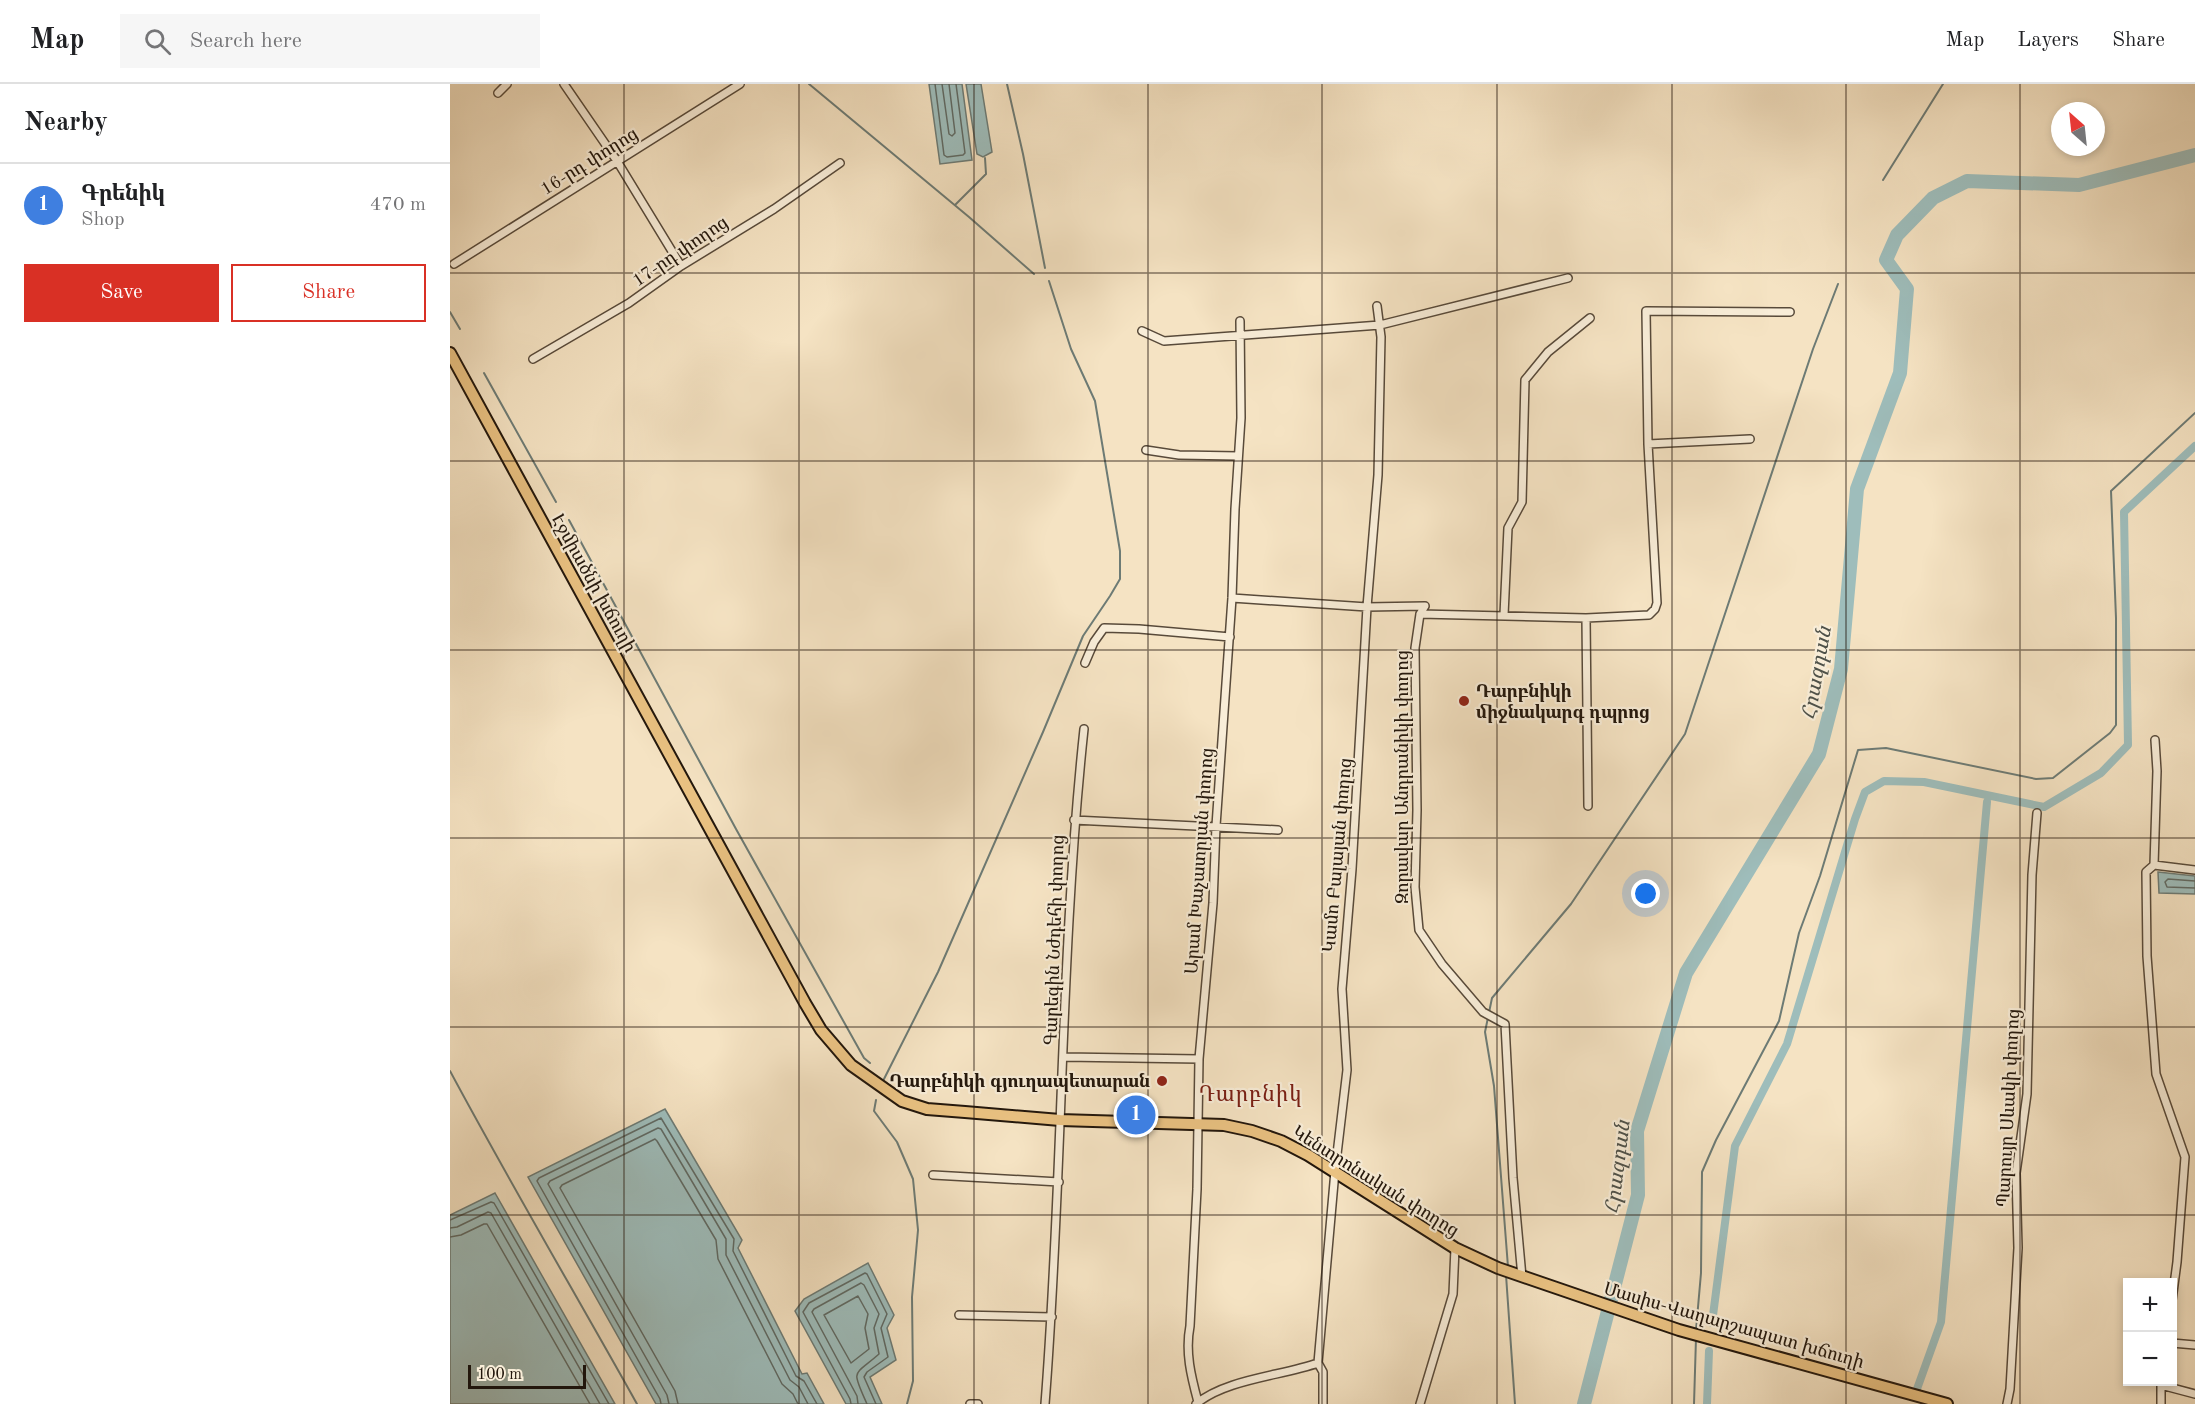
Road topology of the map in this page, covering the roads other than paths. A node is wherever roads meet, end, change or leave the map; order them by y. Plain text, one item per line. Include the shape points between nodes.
1 (507, 84) edge
2 (564, 84) edge
3 (740, 84) edge
4 (498, 93) dead end
5 (617, 161) junction
6 (840, 163) dead end
7 (454, 264) dead end
8 (681, 266) junction
9 (1568, 278) dead end
10 (1377, 306) dead end
11 (1790, 312) dead end
12 (1590, 318) dead end
13 (1240, 321) dead end
14 (1380, 325) junction
15 (1142, 331) dead end
16 (1239, 336) junction
17 (450, 353) edge
18 (533, 359) dead end
19 (1749, 439) dead end
20 (1648, 444) junction
21 (1146, 450) dead end
22 (1238, 456) junction
23 (1232, 598) junction
24 (1367, 607) junction
25 (1420, 614) junction
26 (1504, 615) junction
27 (1586, 618) junction
28 (1230, 637) junction
29 (1084, 663) dead end
30 (1084, 729) dead end
31 (2155, 740) dead end
32 (1588, 806) dead end
33 (2037, 813) dead end
34 (1074, 820) junction
35 (1216, 826) junction
36 (1278, 830) dead end
37 (2154, 865) junction
38 (2195, 870) edge
39 (1064, 1057) junction
40 (1199, 1059) junction
41 (869, 1078) joint
42 (1060, 1120) junction
43 (1197, 1124) junction
44 (1335, 1171) junction
45 (933, 1175) dead end
46 (1059, 1182) junction
47 (1455, 1248) junction
48 (1518, 1275) junction
49 (2175, 1278) edge
50 (959, 1315) dead end
51 (1052, 1317) junction
52 (2177, 1343) edge
53 (2195, 1345) edge
54 (1318, 1363) junction
55 (2161, 1386) edge
56 (2170, 1386) edge
57 (2195, 1394) edge
58 (1197, 1403) edge
59 (970, 1404) edge
60 (978, 1404) edge
61 (1045, 1404) edge
62 (1323, 1404) edge
63 (1420, 1404) edge
64 (1947, 1404) edge
65 (2007, 1404) edge
66 (2161, 1404) edge

1 - 4 street
2 - 5 street
3 - 5 street, 16-րդ փողոց
5 - 7 street, 16-րդ փողոց
5 - 8 street
6 - 8 street, 17-րդ փողոց
8 - 18 street, 17-րդ փողոց via 629,303
9 - 14 street
10 - 14 street, Կամո Բալայան փողոց
11 - 20 street via 1646,311
12 - 26 street via 1548,352 1526,380 1522,502 1509,528
13 - 16 street, Արամ Խաչատրյան փողոց
14 - 16 street
14 - 24 street, Կամո Բալայան փողոց via 1378,475
15 - 16 street via 1164,341
16 - 22 street, Արամ Խաչատրյան փողոց
17 - 41 main road, Էջմիածնի խճուղի via 821,1029 851,1065
19 - 20 street
20 - 27 street via 1655,609 1649,615
21 - 22 street
22 - 23 street, Արամ Խաչատրյան փողոց
23 - 24 street
23 - 28 street, Արամ Խաչատրյան փողոց
24 - 25 street via 1425,606
24 - 44 street, Կամո Բալայան փողոց via 1342,989 1347,1070
25 - 26 street
25 - 48 street, Զորավար Անդրանիկի փողոց via 1415,648 1415,887 1419,930 1483,1012 1505,1024
26 - 27 street
27 - 32 street
28 - 29 street via 1104,628
28 - 35 street, Արամ Խաչատրյան փողոց
30 - 34 street, Գարեգին Նժդեհի փողոց
31 - 37 street
33 - 65 street, Պարույր Սևակի փողոց via 2027,1094 2016,1173 2018,1248
34 - 35 street
34 - 39 street, Գարեգին Նժդեհի փողոց
35 - 36 street
35 - 40 street, Արամ Խաչատրյան փողոց
37 - 38 street
37 - 49 street via 2146,872 2146,932 2156,1074 2185,1157
39 - 40 street
39 - 42 street, Գարեգին Նժդեհի փողոց
40 - 43 street, Արամ Խաչատրյան փողոց
41 - 42 main road, Կենտրոնական փողոց via 902,1101 927,1109
42 - 43 main road, Կենտրոնական փողոց
42 - 46 street, Գարեգին Նժդեհի փողոց
43 - 44 main road, Կենտրոնական փողոց via 1235,1126 1268,1136
43 - 58 street, Արամ Խաչատրյան փողոց via 1197,1189 1186,1343
44 - 47 main road, Կենտրոնական փողոց
44 - 54 street, Կամո Բալայան փողոց
45 - 46 street
46 - 51 street, Գարեգին Նժդեհի փողոց
47 - 48 main road, Կենտրոնական փողոց
47 - 63 street via 1453,1294
48 - 64 main road, Մասիս-Վաղարշապատ խճուղի via 1686,1333
50 - 51 street
51 - 61 street, Գարեգին Նժդեհի փողոց
52 - 53 street
54 - 58 street via 1237,1384
54 - 62 street, Կամո Բալայան փողոց via 1323,1372
55 - 66 street
56 - 57 street
59 - 60 street

